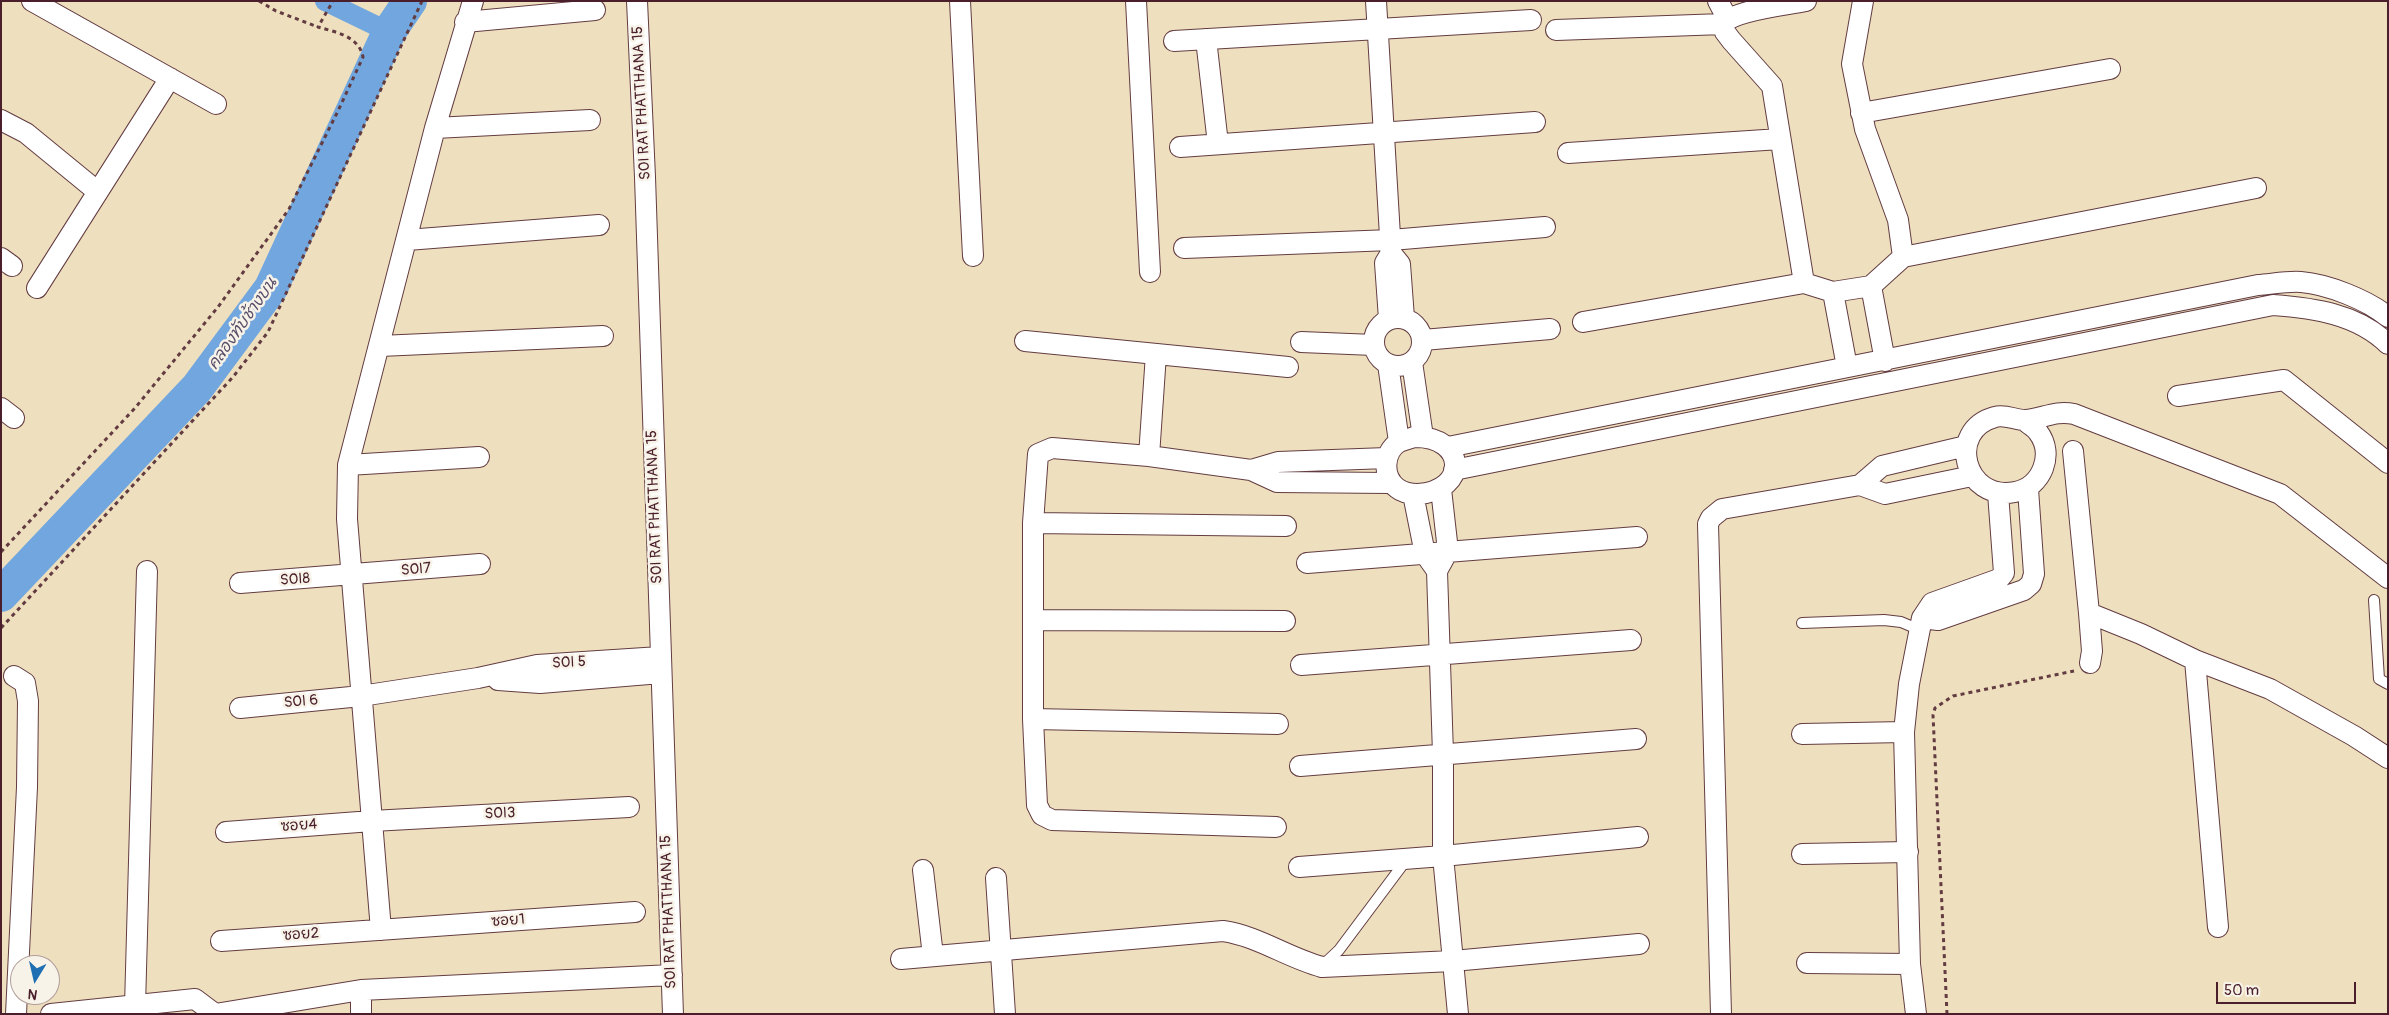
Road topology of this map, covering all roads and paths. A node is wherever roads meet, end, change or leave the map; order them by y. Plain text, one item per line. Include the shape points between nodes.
1 (32, 1) edge
2 (259, 1) edge
3 (333, 1) edge
4 (422, 1) edge
5 (472, 1) edge
6 (637, 1) edge
7 (960, 1) edge
8 (1136, 1) edge
9 (1376, 1) edge
10 (1806, 1) edge
11 (1863, 1) edge
12 (595, 10) dead end
13 (1723, 14) edge
14 (1531, 20) dead end
15 (464, 22) junction
16 (318, 27) junction
17 (1378, 29) junction
18 (1556, 30) dead end
19 (1206, 39) junction
20 (1174, 41) dead end
21 (2110, 69) dead end
22 (170, 78) junction
23 (216, 104) dead end
24 (1861, 113) junction
25 (1, 120) edge
26 (590, 120) dead end
27 (1535, 122) dead end
28 (435, 128) junction
29 (1384, 132) junction
30 (1780, 139) junction
31 (1218, 144) junction
32 (1180, 147) dead end
33 (1568, 153) dead end
34 (2256, 188) dead end
35 (98, 192) junction
36 (599, 226) dead end
37 (1545, 227) dead end
38 (408, 240) junction
39 (1391, 246) junction
40 (1184, 248) dead end
41 (973, 256) dead end
42 (1903, 257) junction
43 (1150, 272) dead end
44 (1804, 283) junction
45 (1871, 286) junction
46 (37, 288) dead end
47 (1833, 292) junction
48 (2388, 317) edge
49 (1397, 319) junction
50 (1583, 322) dead end
51 (1550, 329) dead end
52 (603, 336) dead end
53 (1423, 340) junction
54 (1025, 341) dead end
55 (1301, 342) dead end
56 (2388, 344) edge
57 (1374, 345) junction
58 (380, 346) junction
59 (1156, 354) junction
60 (1885, 361) junction
61 (1412, 362) junction
62 (1388, 364) junction
63 (1853, 366) junction
64 (1288, 367) dead end
65 (1863, 387) junction
66 (2178, 396) dead end
67 (2024, 420) junction
68 (1423, 437) junction
69 (1399, 442) junction
70 (1966, 446) junction
71 (1448, 448) junction
72 (2072, 451) dead end
73 (1149, 456) junction
74 (479, 457) dead end
75 (1387, 458) junction
76 (2388, 463) edge
77 (348, 465) junction
78 (1251, 470) junction
79 (1454, 470) junction
80 (1972, 476) junction
81 (1390, 483) junction
82 (1860, 485) junction
83 (1441, 489) junction
84 (2028, 489) junction
85 (1998, 493) junction
86 (1413, 494) junction
87 (1033, 523) junction
88 (1286, 526) dead end
89 (1637, 537) dead end
90 (1448, 551) junction
91 (1, 552) edge
92 (1425, 554) junction
93 (1307, 563) dead end
94 (480, 564) dead end
95 (147, 571) dead end
96 (1436, 571) junction
97 (351, 576) junction
98 (2388, 578) edge
99 (240, 584) dead end
100 (2374, 600) dead end
101 (2089, 613) junction
102 (1033, 620) junction
103 (1285, 621) dead end
104 (1802, 623) dead end
105 (1921, 624) junction
106 (1, 628) edge
107 (1631, 640) dead end
108 (1439, 654) junction
109 (2195, 660) junction
110 (2090, 663) joint
111 (661, 665) junction
112 (1301, 665) dead end
113 (14, 676) dead end
114 (2388, 684) edge
115 (362, 696) junction
116 (240, 708) dead end
117 (1033, 719) junction
118 (1278, 724) dead end
119 (1904, 732) junction
120 (1802, 734) dead end
121 (1636, 739) dead end
122 (1443, 754) junction
123 (2388, 758) edge
124 (1300, 766) dead end
125 (629, 807) dead end
126 (372, 821) junction
127 (1276, 827) dead end
128 (226, 832) dead end
129 (1638, 837) dead end
130 (1908, 852) junction
131 (1802, 854) dead end
132 (1443, 856) junction
133 (1407, 859) junction
134 (1299, 867) dead end
135 (924, 870) dead end
136 (996, 878) dead end
137 (635, 912) dead end
138 (2218, 927) dead end
139 (381, 930) junction
140 (221, 941) dead end
141 (1639, 944) dead end
142 (1000, 951) junction
143 (933, 956) junction
144 (901, 959) dead end
145 (1453, 961) junction
146 (1807, 963) dead end
147 (1910, 964) junction
148 (1322, 967) junction
149 (672, 975) junction
150 (361, 990) junction
151 (135, 1006) junction
152 (16, 1014) edge
153 (51, 1014) edge
154 (361, 1014) edge
155 (673, 1014) edge
156 (1005, 1014) edge
157 (1458, 1014) edge
158 (1721, 1014) edge
159 (1916, 1014) edge
160 (1947, 1014) edge

1 - 22 street
2 - 16 path
3 - 16 path
4 - 106 path via 268,332 233,377
5 - 15 street
6 - 111 street, SOI RAT PHATTHANA 15
7 - 41 street
8 - 43 street
9 - 17 street
10 - 13 street
11 - 24 street via 1852,64
12 - 15 street
13 - 18 street
13 - 30 street via 1725,32 1772,86
14 - 17 street
15 - 28 street
16 - 91 path via 354,40 362,57 289,209 218,307 135,408
17 - 19 street
17 - 29 street
19 - 20 street
19 - 31 street
21 - 24 street
22 - 23 street
22 - 35 street
24 - 42 street via 1898,220
25 - 35 street via 26,134
26 - 28 street
27 - 29 street
28 - 38 street
29 - 31 street
29 - 39 street
30 - 33 street
30 - 44 street
31 - 32 street
34 - 42 street
35 - 46 street
36 - 38 street
37 - 39 street
38 - 58 street
39 - 40 street
39 - 49 street via 1385,263
42 - 45 street
44 - 47 street
44 - 50 street
45 - 47 street
45 - 60 street
47 - 63 street
48 - 60 street via 2343,293 2301,282 2258,285
49 - 53 street via 1417,326
49 - 57 street via 1377,330
51 - 53 street
52 - 58 street
53 - 61 street via 1422,349
54 - 59 street
55 - 57 street
56 - 65 street via 2379,335 2346,317 2306,307 2273,305
57 - 62 street
58 - 77 street
59 - 64 street
59 - 73 street
60 - 63 street
61 - 62 street via 1396,366
61 - 68 street
62 - 69 street
63 - 65 street
63 - 71 street
65 - 79 street
66 - 76 street via 2284,380
67 - 70 street via 1996,416 1985,420 1973,431
67 - 84 street via 2038,432 2045,447 2045,463 2038,479
67 - 98 street via 2059,412 2074,414 2280,494
68 - 69 street
68 - 71 street via 1441,442
69 - 75 street
70 - 80 street via 1966,461
70 - 82 street via 1882,466
71 - 79 street via 1454,457
72 - 101 street
73 - 78 street
73 - 87 street via 1052,448 1043,450 1037,457
74 - 77 street
75 - 78 street via 1278,462
75 - 81 street via 1386,471
77 - 97 street
78 - 81 street via 1277,482
79 - 83 street
80 - 82 street via 1885,494
80 - 85 street
81 - 86 street via 1400,491
82 - 158 street via 1722,509 1708,524
83 - 86 street
83 - 90 street
84 - 85 street
84 - 105 street via 2034,574 2031,584 2024,590
85 - 105 street via 2004,573 1999,579 1932,603
86 - 92 street
87 - 88 street
87 - 102 street
89 - 90 street
90 - 92 street
90 - 96 street
92 - 93 street
92 - 96 street
94 - 97 street, SOI7
95 - 151 street
96 - 108 street
97 - 99 street, SOI8
97 - 115 street
100 - 114 lane via 2379,679
101 - 109 street
101 - 110 street
102 - 103 street
102 - 117 street
104 - 105 lane via 1884,620
105 - 119 street via 1909,684
107 - 108 street
108 - 112 street
108 - 122 street
109 - 123 street via 2270,689
109 - 138 street
110 - 160 path via 2082,669 1953,696 1935,708
111 - 115 street, SOI 5 via 540,683 478,678
111 - 149 street, SOI RAT PHATTHANA 15
113 - 152 street via 25,683 28,701
115 - 116 street, SOI 6
115 - 126 street
117 - 118 street
117 - 127 street via 1037,805 1042,815 1052,820
119 - 120 street
119 - 130 street
121 - 122 street
122 - 124 street
122 - 132 street
125 - 126 street, SOI3
126 - 128 street, ซอย4
126 - 139 street
129 - 132 street
130 - 131 street
130 - 147 street
132 - 133 street
132 - 145 street
133 - 134 street
133 - 148 lane via 1339,950
135 - 143 street
136 - 142 street
137 - 139 street, ซอย1
139 - 140 street, ซอย2
141 - 145 street
142 - 143 street
142 - 148 street via 1223,932 1240,934 1302,962
142 - 156 street
143 - 144 street
145 - 148 street
145 - 157 street
146 - 147 street
147 - 159 street
149 - 150 street
149 - 155 street, SOI RAT PHATTHANA 15
150 - 151 street via 215,1014 195,999
150 - 154 street
151 - 153 street

